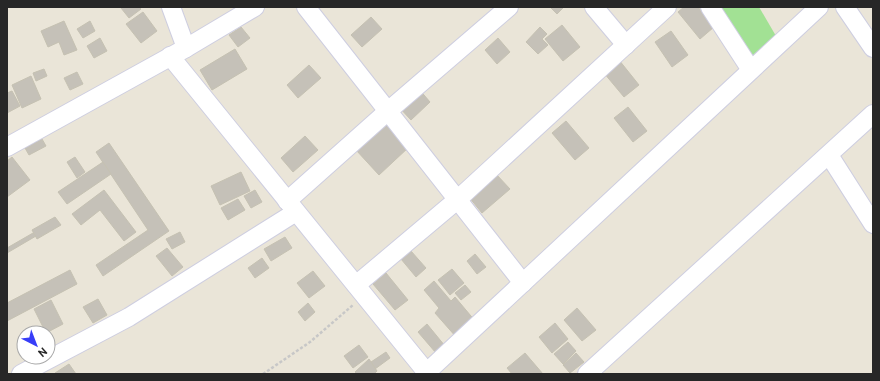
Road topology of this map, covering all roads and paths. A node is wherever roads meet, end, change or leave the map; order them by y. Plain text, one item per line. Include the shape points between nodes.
1 (171, 7) edge
2 (255, 7) edge
3 (306, 7) edge
4 (509, 7) edge
5 (594, 7) edge
6 (667, 7) edge
7 (710, 7) edge
8 (819, 7) edge
9 (845, 7) edge
10 (626, 45) junction
11 (186, 48) junction
12 (873, 48) edge
13 (170, 56) junction
14 (751, 70) junction
15 (388, 111) junction
16 (873, 114) edge
17 (7, 147) edge
18 (829, 155) junction
19 (457, 200) junction
20 (292, 206) junction
21 (873, 224) edge
22 (523, 283) junction
23 (360, 290) junction
24 (427, 373) edge
25 (21, 374) edge
26 (263, 374) edge
27 (587, 374) edge

1 - 11 street
2 - 11 street
3 - 15 street
4 - 15 street
5 - 10 street
6 - 10 street
7 - 14 street
8 - 14 street
9 - 12 street
10 - 19 street
11 - 13 street
13 - 17 street
13 - 20 street
14 - 22 street
15 - 19 street
15 - 20 street
16 - 18 street
18 - 21 street
18 - 27 street
19 - 22 street
19 - 23 street
20 - 23 street
20 - 25 street via 129,317
22 - 24 street
23 - 24 street
23 - 26 path via 310,342

